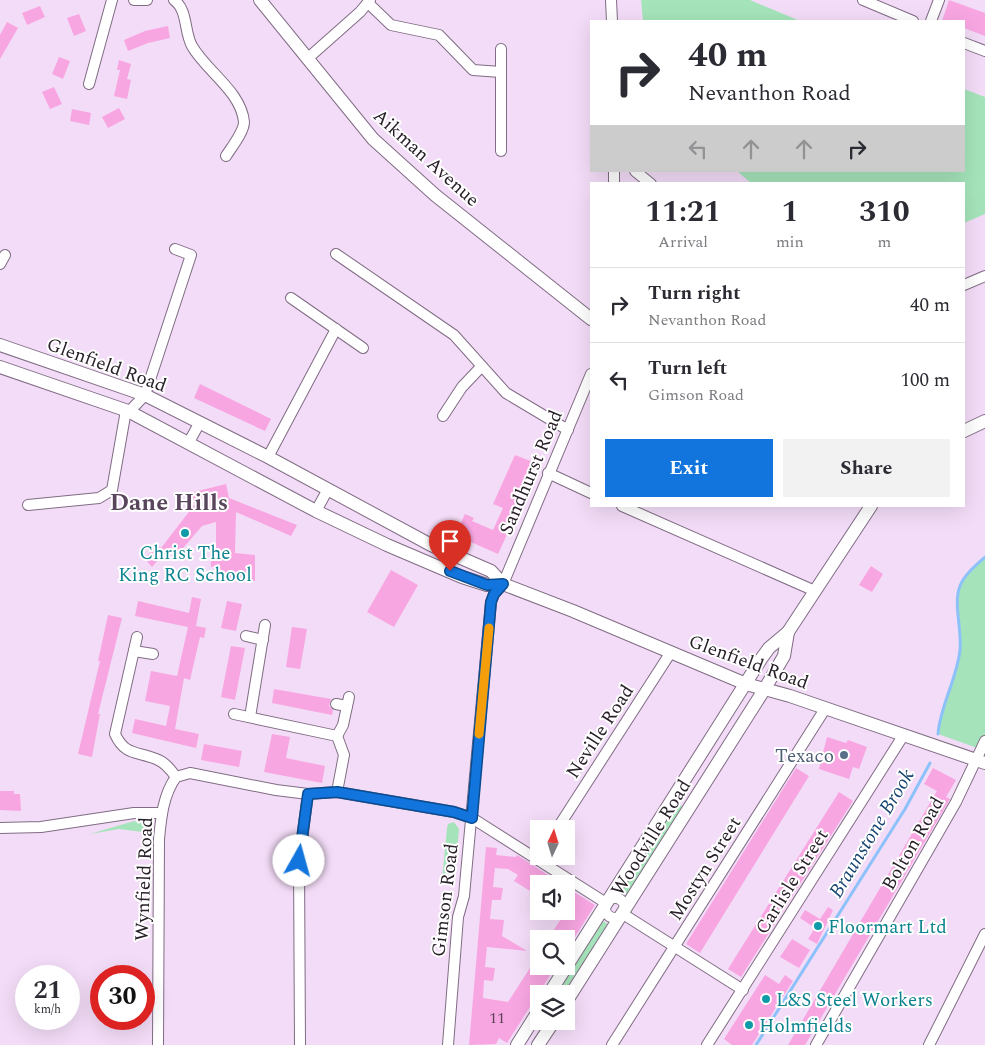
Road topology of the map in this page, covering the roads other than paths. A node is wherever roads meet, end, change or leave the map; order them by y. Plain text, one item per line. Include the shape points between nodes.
1 (112, 0) edge
2 (134, 0) edge
3 (147, 0) edge
4 (174, 0) edge
5 (260, 0) edge
6 (611, 0) edge
7 (863, 0) edge
8 (940, 0) edge
9 (369, 2) edge
10 (612, 20) edge
11 (911, 20) edge
12 (931, 20) edge
13 (965, 43) edge
14 (501, 49) dead end
15 (985, 51) edge
16 (307, 59) junction
17 (501, 72) junction
18 (89, 84) dead end
19 (501, 151) dead end
20 (226, 156) dead end
21 (636, 172) edge
22 (649, 182) edge
23 (175, 249) dead end
24 (336, 254) dead end
25 (985, 276) edge
26 (965, 285) edge
27 (291, 298) dead end
28 (590, 318) edge
29 (336, 329) junction
30 (0, 345) edge
31 (363, 348) dead end
32 (0, 367) edge
33 (480, 367) junction
34 (590, 376) edge
35 (145, 395) junction
36 (128, 411) junction
37 (443, 416) dead end
38 (985, 420) edge
39 (200, 422) junction
40 (568, 430) junction
41 (965, 430) edge
42 (189, 442) junction
43 (268, 457) junction
44 (548, 474) junction
45 (327, 491) junction
46 (590, 492) edge
47 (28, 506) dead end
48 (624, 507) edge
49 (868, 507) edge
50 (316, 511) junction
51 (503, 584) junction
52 (815, 592) junction
53 (265, 625) dead end
54 (788, 632) junction
55 (246, 636) dead end
56 (137, 637) dead end
57 (263, 640) junction
58 (134, 651) junction
59 (671, 652) junction
60 (153, 654) dead end
61 (746, 684) junction
62 (764, 690) junction
63 (336, 704) dead end
64 (825, 709) junction
65 (234, 714) dead end
66 (250, 718) junction
67 (337, 736) junction
68 (903, 736) junction
69 (985, 741) edge
70 (981, 762) edge
71 (176, 777) junction
72 (337, 792) junction
73 (677, 793) junction
74 (308, 794) junction
75 (693, 804) junction
76 (162, 813) junction
77 (472, 818) junction
78 (563, 820) edge
79 (0, 828) edge
80 (530, 853) edge
81 (550, 865) edge
82 (606, 902) junction
83 (623, 914) junction
84 (985, 934) edge
85 (675, 948) junction
86 (555, 985) edge
87 (575, 988) edge
88 (743, 990) junction
89 (530, 1024) edge
90 (548, 1030) edge
91 (158, 1045) edge
92 (300, 1045) edge
93 (448, 1045) edge
94 (517, 1045) edge
95 (538, 1045) edge
96 (612, 1045) edge
97 (707, 1045) edge
98 (816, 1045) edge
99 (929, 1045) edge

1 - 18 street
2 - 3 street
4 - 20 street via 184,14 185,30 192,47 241,107 244,124
5 - 16 street, Aikman Avenue
6 - 10 street
7 - 11 street
8 - 12 street
9 - 16 street
9 - 17 street via 391,25 439,36 474,70
13 - 15 street
14 - 17 street
16 - 28 street, Aikman Avenue via 373,139 435,195
17 - 19 street
21 - 22 street
23 - 35 street via 191,255
24 - 33 street via 447,329
25 - 26 street
27 - 29 street
29 - 31 street
29 - 43 street
30 - 35 street, Glenfield Road
32 - 36 street, Glenfield Road
33 - 37 street
33 - 40 street via 506,393
34 - 40 street, Sandhurst Road
35 - 36 street
35 - 39 street, Glenfield Road
36 - 42 street, Glenfield Road
36 - 47 street via 115,482 106,495
38 - 41 street
39 - 42 street
39 - 43 street, Glenfield Road
40 - 44 street, Sandhurst Road
42 - 50 street, Glenfield Road
43 - 45 street, Glenfield Road
44 - 46 street
44 - 51 street, Sandhurst Road
45 - 50 street
45 - 51 street, Glenfield Road via 431,545 491,571
48 - 52 street
49 - 52 street
50 - 51 street, Glenfield Road via 387,546 462,577 487,585
51 - 59 street, Glenfield Road
51 - 77 street, Gimson Road via 491,602
52 - 54 street
53 - 57 street
54 - 61 street, Woodville Road via 769,648
54 - 62 street, Woodville Road via 784,656
55 - 57 street
56 - 58 street
57 - 66 street
58 - 60 street
58 - 71 street via 115,734 119,744 131,753 157,759
59 - 61 street, Glenfield Road
59 - 78 street, Neville Road
61 - 62 street, Glenfield Road
61 - 73 street, Woodville Road
62 - 64 street, Glenfield Road
62 - 75 street, Woodville Road
63 - 67 street via 348,702
64 - 68 street, Glenfield Road
64 - 85 street, Mostyn Street
65 - 66 street
66 - 67 street
67 - 72 street via 344,755
68 - 70 street, Glenfield Road
68 - 88 street, Carlisle Street
69 - 70 street, Bolton Road
70 - 98 street, Bolton Road
71 - 74 street via 190,773
71 - 76 street, Wynfield Road
72 - 74 street
72 - 77 street
73 - 75 street
73 - 82 street, Woodville Road
74 - 92 street via 299,861
75 - 83 street, Woodville Road
76 - 79 street via 134,812 41,827
76 - 91 street, Wynfield Road via 159,839
77 - 80 street
77 - 93 street, Gimson Road via 464,896 458,916
81 - 82 street
82 - 83 street via 604,909 608,916 617,918
82 - 83 street via 611,898 621,900 625,905
82 - 86 street, Woodville Road
83 - 85 street
83 - 87 street, Woodville Road
84 - 99 street
85 - 88 street
85 - 96 street, Mostyn Street
88 - 97 street, Carlisle Street
89 - 94 street
90 - 95 street

